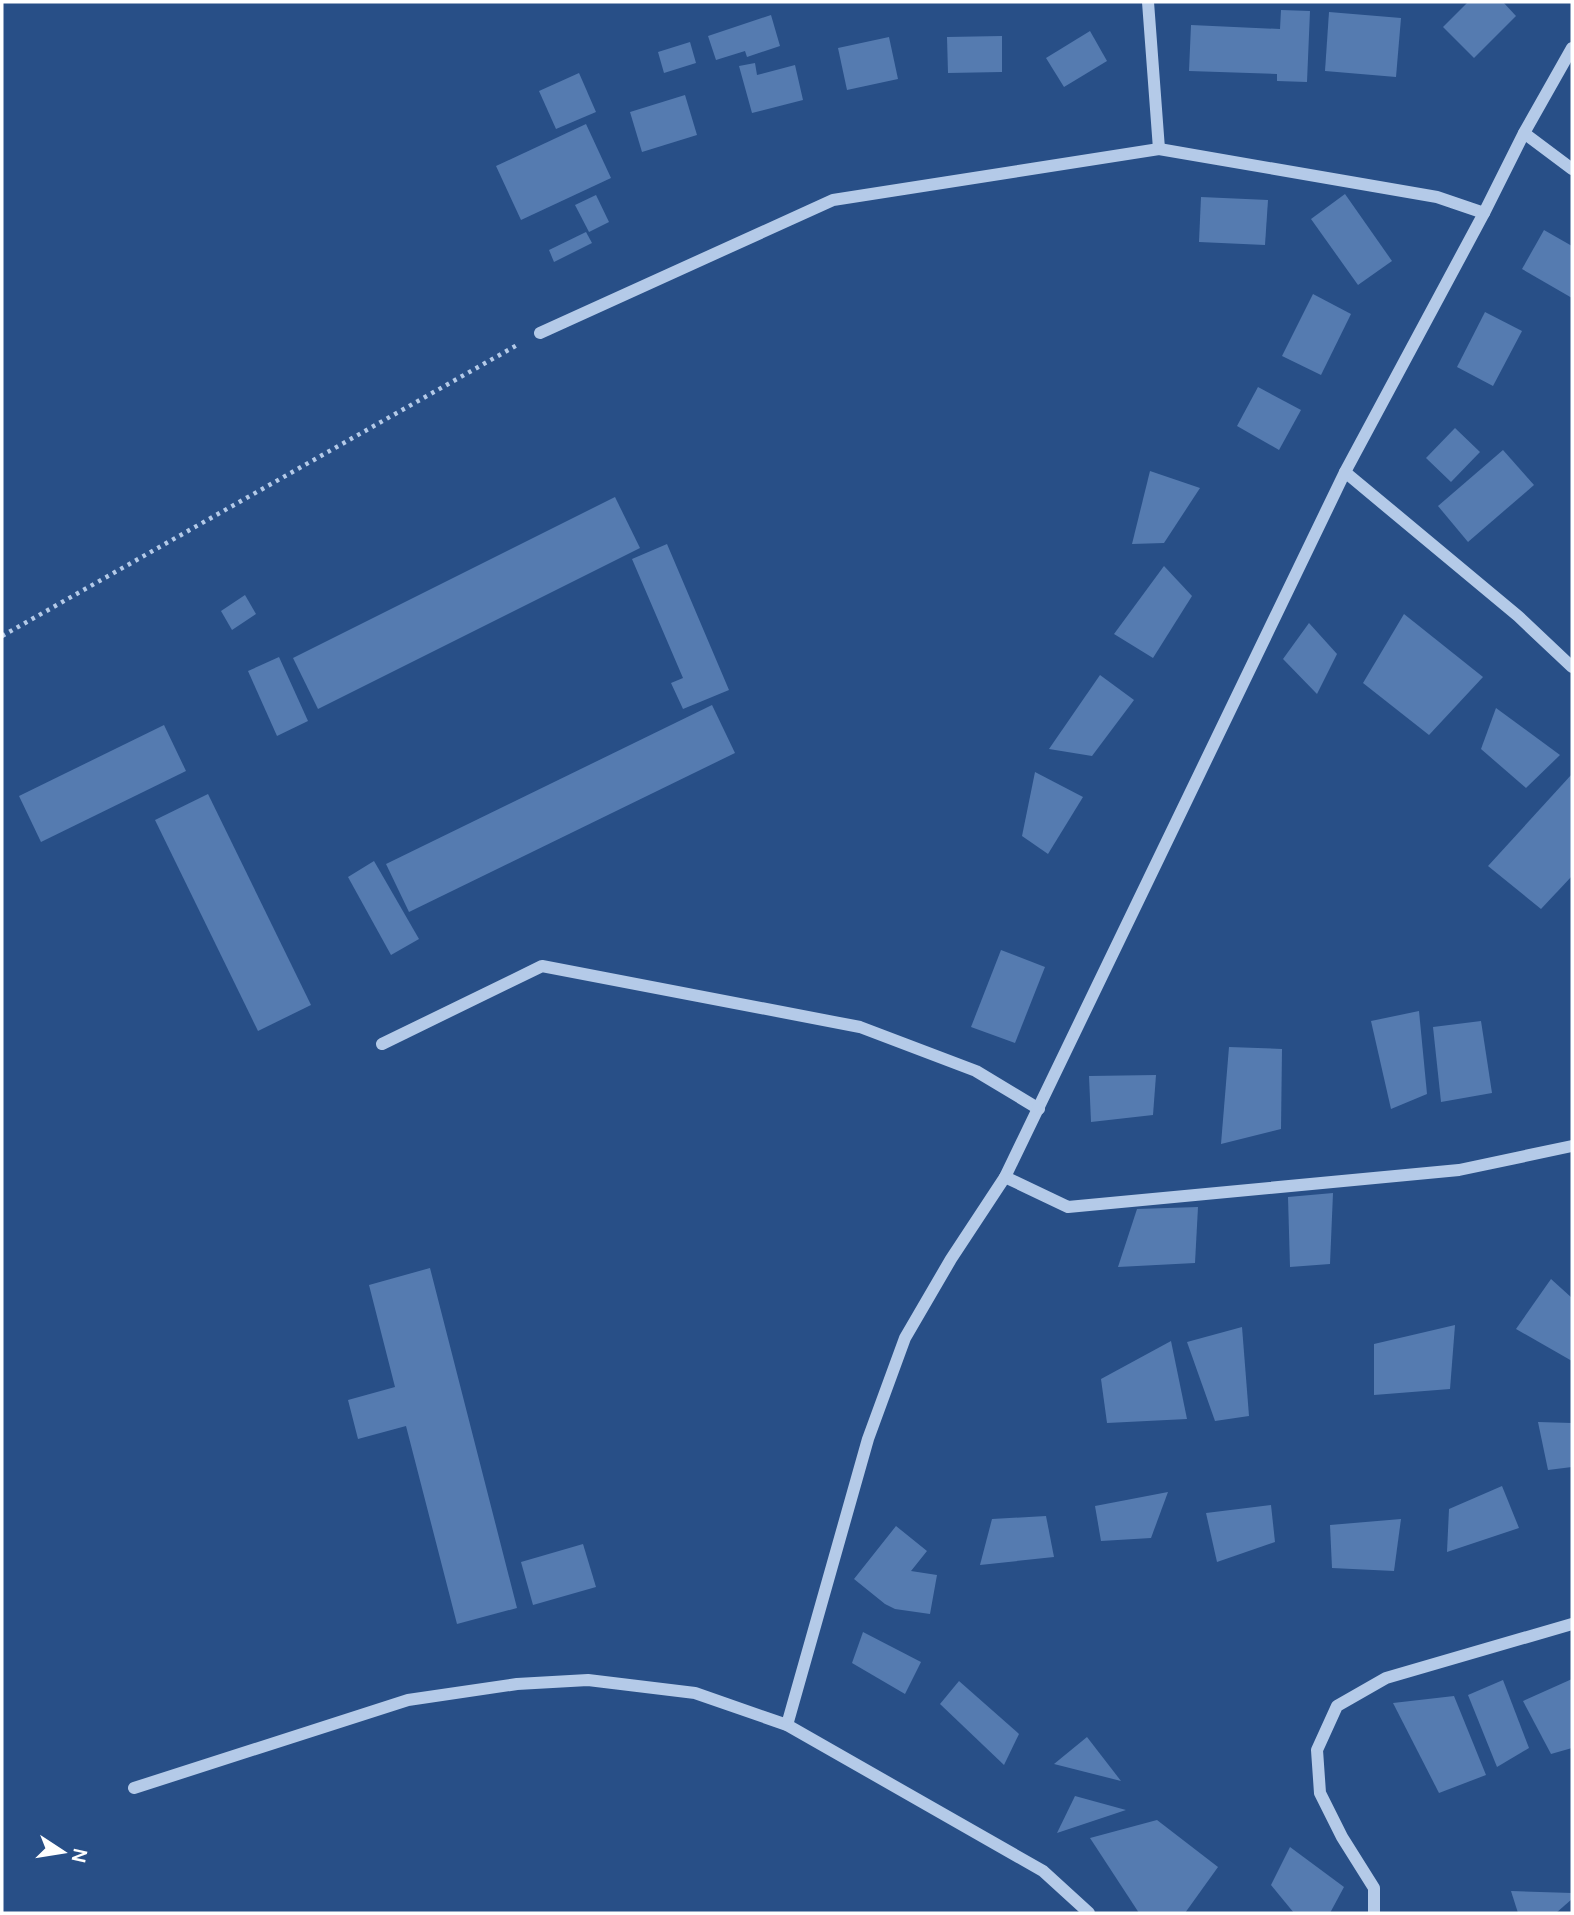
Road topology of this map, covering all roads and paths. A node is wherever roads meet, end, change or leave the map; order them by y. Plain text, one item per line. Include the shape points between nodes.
1 (1148, 2) edge
2 (1572, 48) edge
3 (1524, 133) junction
4 (1159, 149) junction
5 (1572, 169) edge
6 (1484, 213) junction
7 (540, 332) joint
8 (1345, 472) junction
9 (2, 636) edge
10 (1572, 667) edge
11 (382, 1044) dead end
12 (1039, 1109) junction
13 (1572, 1146) edge
14 (1005, 1177) junction
15 (1572, 1624) edge
16 (787, 1725) junction
17 (134, 1788) dead end
18 (1089, 1913) edge
19 (1374, 1913) edge

1 - 4 street
2 - 3 street
3 - 5 street
3 - 6 street
4 - 6 street via 1437,197
4 - 7 street via 833,200
6 - 8 street
7 - 9 path
8 - 10 street
8 - 12 street
11 - 12 street via 542,966 860,1027 976,1071
12 - 14 street
13 - 14 street via 1460,1170 1068,1207
14 - 16 street via 905,1338 868,1439
15 - 19 street via 1386,1678 1337,1706 1317,1750 1320,1793 1374,1888
16 - 17 street via 695,1693 588,1680 517,1684 408,1700
16 - 18 street via 1043,1871

